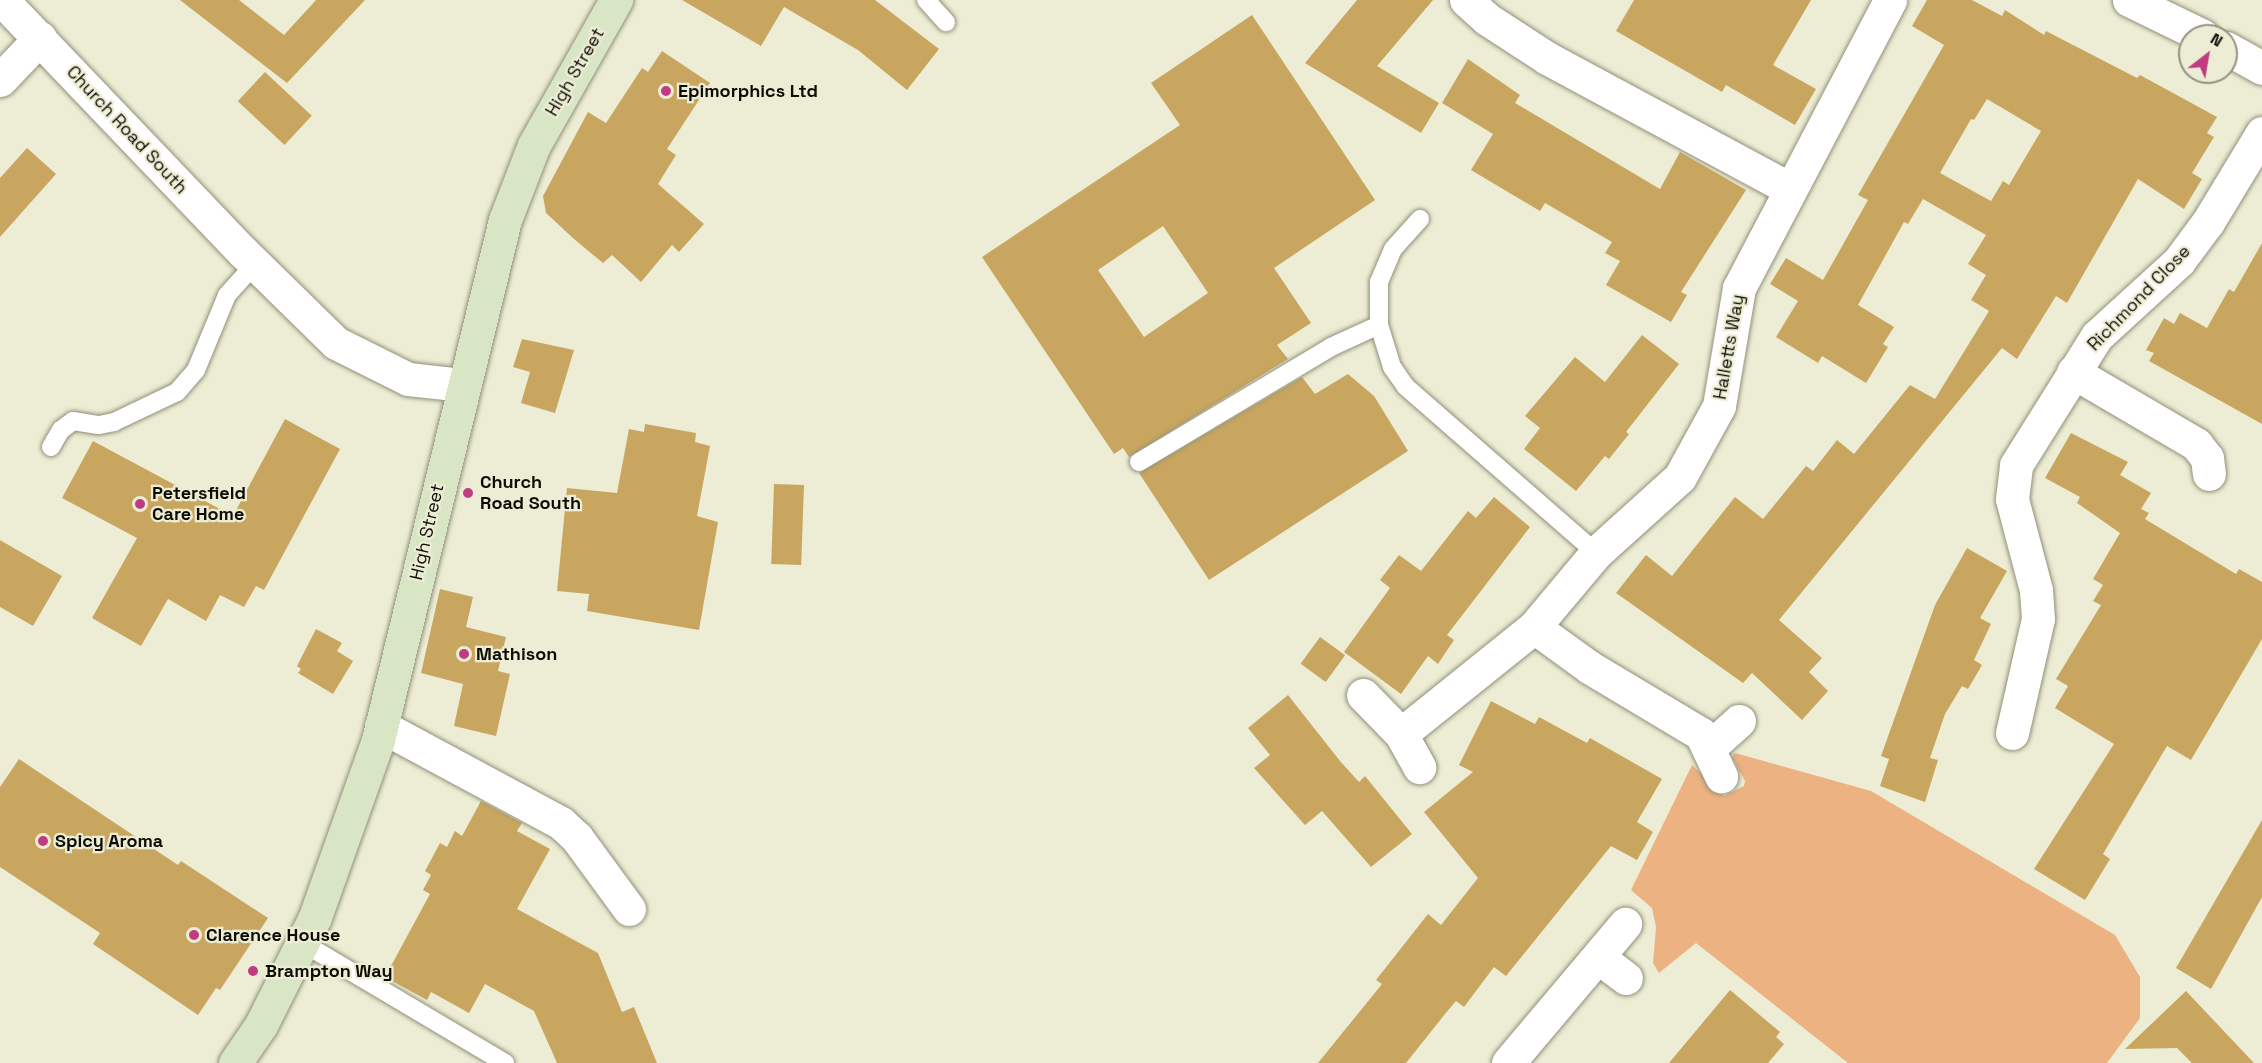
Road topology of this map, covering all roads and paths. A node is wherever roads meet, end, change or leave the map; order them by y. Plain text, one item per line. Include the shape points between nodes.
1 (2, 0) edge
2 (616, 0) edge
3 (926, 0) edge
4 (1890, 0) edge
5 (2129, 0) edge
6 (1485, 6) edge
7 (946, 22) dead end
8 (2178, 24) edge
9 (40, 38) junction
10 (2238, 55) edge
11 (2262, 68) edge
12 (0, 80) edge
13 (2262, 132) edge
14 (1790, 189) junction
15 (1420, 219) dead end
16 (255, 264) junction
17 (1379, 325) junction
18 (2073, 372) junction
19 (462, 385) junction
20 (51, 447) dead end
21 (1139, 462) dead end
22 (2209, 474) dead end
23 (1596, 553) junction
24 (1534, 627) junction
25 (1363, 695) dead end
26 (1739, 721) dead end
27 (381, 726) junction
28 (2012, 733) dead end
29 (1401, 734) junction
30 (1419, 767) dead end
31 (629, 909) dead end
32 (1625, 924) dead end
33 (303, 943) junction
34 (1598, 957) junction
35 (1626, 978) dead end
36 (235, 1063) edge
37 (505, 1063) edge
38 (1508, 1063) edge

1 - 9 street, Church Road South
2 - 19 main road, High Street via 534,145 505,220
3 - 7 lane
4 - 14 street, Halletts Way
5 - 8 street
6 - 14 street via 1547,58
9 - 12 street
9 - 16 street, Church Road South
10 - 11 street
13 - 18 street, Richmond Close via 2208,222 2179,261 2097,336
14 - 23 street, Halletts Way via 1739,288 1725,386 1699,448 1680,477
15 - 17 lane via 1393,249 1382,270 1377,296
16 - 19 street, Church Road South via 336,343 408,379
16 - 20 lane via 227,295 196,370 177,392 114,422 99,425 72,421
17 - 21 lane via 1331,347
17 - 23 lane via 1388,359 1406,387
18 - 22 street via 2196,444 2207,458
18 - 28 street, Richmond Close via 2023,451 2012,478 2016,522 2034,580 2038,609 2036,638
19 - 27 main road, High Street
23 - 24 street, Halletts Way
24 - 26 street via 1589,667 1691,726 1715,761
24 - 29 street, Halletts Way
25 - 29 street
27 - 31 street via 561,824 577,838
27 - 33 main road, High Street via 354,814
29 - 30 street
32 - 34 street
33 - 36 main road, High Street via 261,1025
33 - 37 lane
34 - 35 street
34 - 38 street

